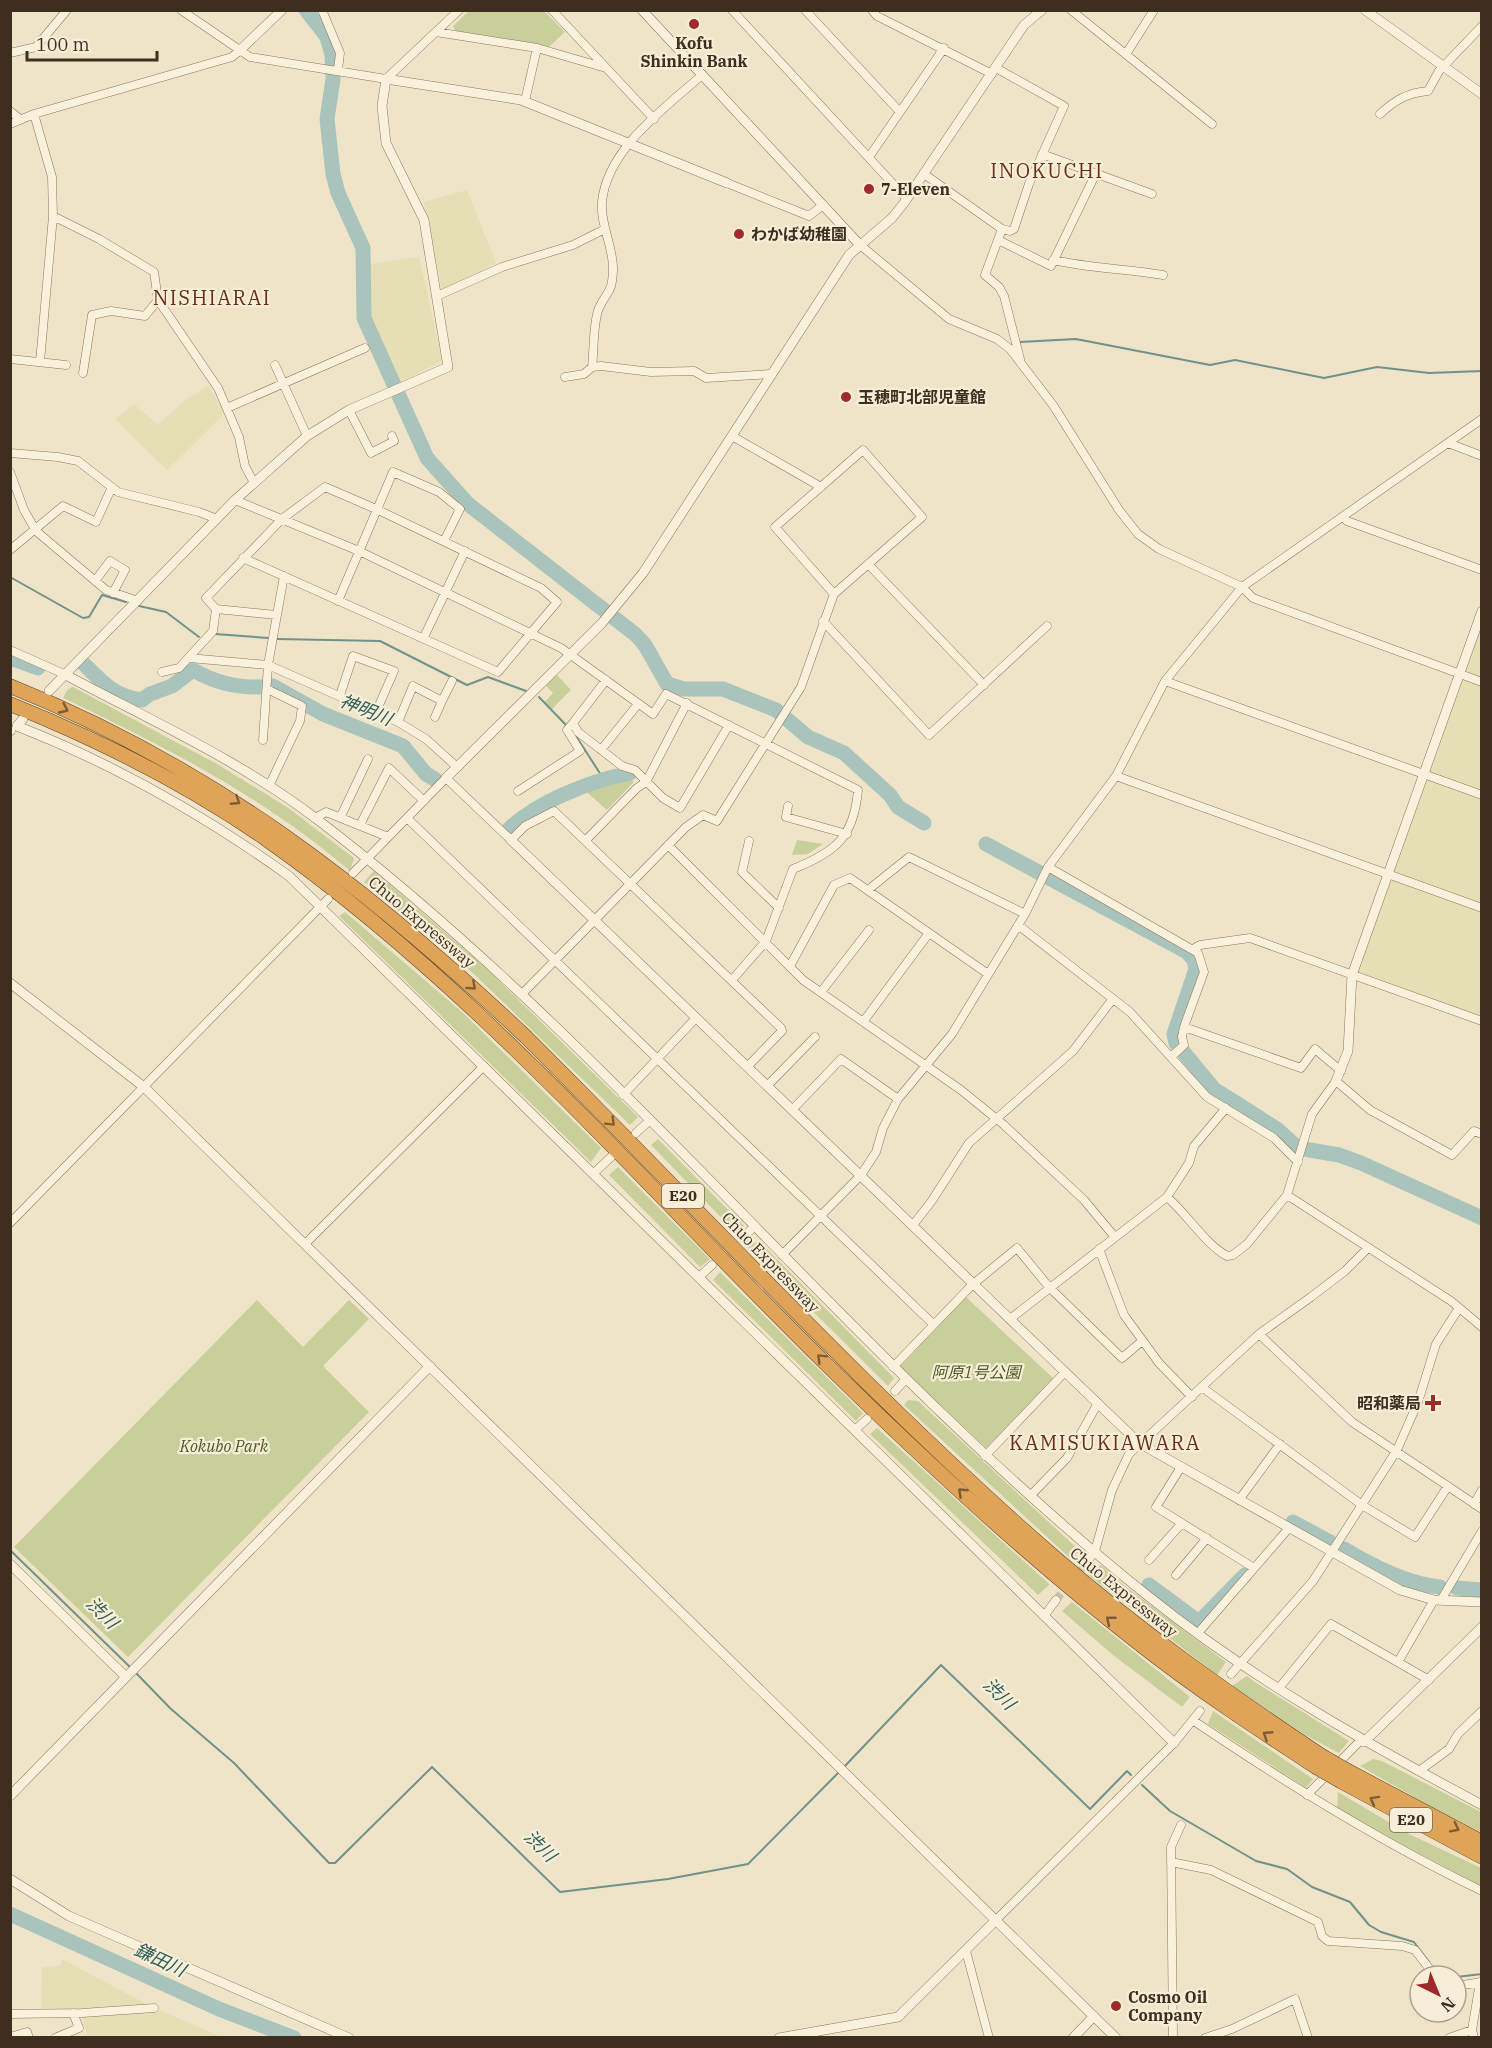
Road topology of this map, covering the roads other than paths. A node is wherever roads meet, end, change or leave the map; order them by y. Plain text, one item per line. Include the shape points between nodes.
1 (67, 10) edge
2 (181, 10) edge
3 (282, 10) edge
4 (322, 10) edge
5 (459, 10) edge
6 (552, 10) edge
7 (642, 10) edge
8 (732, 10) edge
9 (805, 10) edge
10 (1042, 10) edge
11 (1071, 10) edge
12 (1154, 10) edge
13 (1365, 10) edge
14 (876, 12) edge
15 (1480, 31) edge
16 (436, 32) junction
17 (537, 48) junction
18 (944, 48) junction
19 (239, 51) junction
20 (10, 53) edge
21 (1126, 54) junction
22 (1443, 67) junction
23 (606, 68) junction
24 (338, 70) junction
25 (994, 71) junction
26 (702, 75) junction
27 (386, 78) junction
28 (1482, 94) edge
29 (525, 101) junction
30 (10, 111) edge
31 (900, 112) junction
32 (34, 114) junction
33 (1380, 114) dead end
34 (654, 118) junction
35 (20, 119) junction
36 (10, 124) edge
37 (1212, 124) dead end
38 (628, 142) junction
39 (1042, 154) junction
40 (869, 157) junction
41 (1096, 173) junction
42 (924, 174) junction
43 (727, 183) joint
44 (1152, 194) dead end
45 (907, 198) junction
46 (823, 205) junction
47 (53, 216) junction
48 (605, 229) junction
49 (1002, 230) junction
50 (998, 240) junction
51 (859, 244) junction
52 (1053, 261) junction
53 (1163, 275) dead end
54 (437, 297) junction
55 (158, 300) junction
56 (365, 348) dead end
57 (10, 359) edge
58 (1021, 361) junction
59 (40, 362) junction
60 (66, 365) dead end
61 (275, 365) dead end
62 (592, 368) junction
63 (83, 373) dead end
64 (772, 374) junction
65 (565, 377) dead end
66 (285, 385) junction
67 (227, 408) junction
68 (349, 411) junction
69 (1482, 419) edge
70 (307, 436) junction
71 (392, 436) dead end
72 (732, 436) junction
73 (1448, 443) junction
74 (10, 453) edge
75 (1482, 456) edge
76 (10, 472) edge
77 (254, 483) junction
78 (112, 487) junction
79 (821, 487) junction
80 (235, 500) junction
81 (376, 509) junction
82 (1343, 517) junction
83 (217, 519) junction
84 (282, 519) junction
85 (36, 531) junction
86 (444, 541) junction
87 (10, 550) edge
88 (359, 551) junction
89 (465, 551) junction
90 (243, 558) junction
91 (868, 564) junction
92 (1482, 570) edge
93 (284, 576) junction
94 (95, 581) junction
95 (1242, 587) junction
96 (445, 592) junction
97 (113, 593) junction
98 (834, 594) junction
99 (138, 601) junction
100 (338, 601) junction
101 (216, 609) junction
102 (1482, 611) edge
103 (276, 615) junction
104 (823, 621) junction
105 (1047, 626) dead end
106 (530, 634) junction
107 (424, 637) junction
108 (10, 650) edge
109 (570, 655) junction
110 (189, 658) junction
111 (268, 665) junction
112 (162, 672) dead end
113 (64, 674) junction
114 (1459, 674) junction
115 (606, 680) junction
116 (452, 681) dead end
117 (1165, 681) junction
118 (1482, 682) edge
119 (984, 685) junction
120 (10, 686) edge
121 (267, 689) junction
122 (49, 691) dead end
123 (340, 695) junction
124 (442, 701) junction
125 (687, 703) junction
126 (10, 704) edge
127 (638, 704) junction
128 (376, 712) junction
129 (435, 717) dead end
130 (398, 722) junction
131 (573, 723) junction
132 (729, 725) junction
133 (14, 727) edge
134 (263, 740) dead end
135 (766, 744) junction
136 (601, 750) junction
137 (368, 759) dead end
138 (457, 767) junction
139 (1424, 775) junction
140 (1116, 776) junction
141 (446, 778) junction
142 (646, 782) junction
143 (269, 786) junction
144 (518, 791) dead end
145 (1482, 795) edge
146 (424, 801) junction
147 (788, 806) dead end
148 (341, 816) junction
149 (315, 818) junction
150 (407, 818) junction
151 (360, 825) junction
152 (847, 834) junction
153 (388, 837) junction
154 (511, 840) junction
155 (586, 840) junction
156 (749, 841) dead end
157 (668, 845) junction
158 (367, 859) junction
159 (1046, 872) junction
160 (353, 873) dead end
161 (1389, 875) junction
162 (632, 882) junction
163 (868, 891) junction
164 (324, 902) junction
165 (779, 908) junction
166 (1482, 908) edge
167 (1025, 914) junction
168 (594, 920) junction
169 (1018, 925) junction
170 (869, 930) dead end
171 (929, 933) junction
172 (766, 942) junction
173 (1193, 949) junction
174 (556, 960) junction
175 (790, 966) junction
176 (988, 974) junction
177 (1352, 975) junction
178 (732, 980) junction
179 (10, 983) edge
180 (822, 992) junction
181 (522, 994) junction
182 (1112, 1000) junction
183 (696, 1018) junction
184 (1482, 1021) edge
185 (863, 1022) junction
186 (1184, 1027) junction
187 (815, 1037) dead end
188 (1171, 1057) junction
189 (658, 1058) junction
190 (926, 1065) junction
191 (484, 1066) junction
192 (747, 1067) junction
193 (1341, 1071) junction
194 (1336, 1081) junction
195 (767, 1086) junction
196 (144, 1087) junction
197 (623, 1095) junction
198 (898, 1099) junction
199 (1226, 1108) junction
200 (792, 1110) junction
201 (996, 1119) junction
202 (649, 1121) junction
203 (636, 1133) dead end
204 (1482, 1134) edge
205 (611, 1158) dead end
206 (1298, 1161) junction
207 (594, 1173) junction
208 (861, 1175) junction
209 (1287, 1195) junction
210 (1167, 1197) junction
211 (821, 1214) junction
212 (10, 1223) edge
213 (913, 1226) junction
214 (754, 1227) junction
215 (1114, 1236) junction
216 (743, 1238) dead end
217 (305, 1244) junction
218 (1368, 1248) junction
219 (1099, 1249) junction
220 (782, 1255) junction
221 (712, 1265) dead end
222 (699, 1277) junction
223 (972, 1285) junction
224 (1048, 1287) junction
225 (1459, 1308) junction
226 (1010, 1319) junction
227 (933, 1324) junction
228 (1482, 1327) edge
229 (1259, 1334) junction
230 (1142, 1341) junction
231 (430, 1366) junction
232 (893, 1366) junction
233 (1065, 1372) junction
234 (906, 1379) junction
235 (1203, 1388) junction
236 (895, 1391) dead end
237 (1192, 1398) junction
238 (1098, 1403) junction
239 (867, 1419) dead end
240 (855, 1430) junction
241 (1139, 1443) junction
242 (1280, 1444) junction
243 (1397, 1450) junction
244 (985, 1456) junction
245 (1181, 1467) junction
246 (1448, 1486) junction
247 (1482, 1490) edge
248 (1031, 1495) junction
249 (1239, 1500) junction
250 (1362, 1505) junction
251 (1478, 1507) edge
252 (1182, 1523) junction
253 (1288, 1528) junction
254 (1482, 1531) edge
255 (1207, 1538) junction
256 (1095, 1551) junction
257 (1332, 1553) junction
258 (1149, 1560) dead end
259 (1086, 1563) tunnel mouth
260 (10, 1564) edge
261 (1254, 1568) junction
262 (1176, 1575) dead end
263 (1056, 1600) tunnel mouth
264 (1438, 1600) junction
265 (1482, 1602) edge
266 (1044, 1616) junction
267 (1482, 1628) edge
268 (1198, 1633) junction
269 (1398, 1662) junction
270 (1242, 1664) junction
271 (1231, 1674) dead end
272 (128, 1676) junction
273 (1429, 1680) junction
274 (1279, 1688) junction
275 (1200, 1711) dead end
276 (1482, 1711) edge
277 (1194, 1721) junction
278 (1363, 1741) junction
279 (1174, 1743) junction
280 (1319, 1761) junction
281 (1419, 1771) junction
282 (1345, 1777) junction
283 (1307, 1795) junction
284 (10, 1796) edge
285 (1482, 1805) edge
286 (1181, 1825) dead end
287 (1482, 1842) edge
288 (1482, 1857) edge
289 (1171, 1862) junction
290 (10, 1879) edge
291 (1482, 1891) edge
292 (996, 1920) junction
293 (966, 1951) junction
294 (1425, 1964) edge
295 (1481, 1982) edge
296 (154, 2008) dead end
297 (73, 2013) junction
298 (10, 2014) edge
299 (1094, 2016) junction
300 (1473, 2034) edge
301 (10, 2037) edge
302 (29, 2037) edge
303 (55, 2037) edge
304 (350, 2037) edge
305 (778, 2037) edge
306 (989, 2037) edge
307 (1073, 2037) edge
308 (1116, 2037) edge
309 (1173, 2037) edge
310 (1205, 2037) edge
311 (1308, 2037) edge
312 (1449, 2037) edge

1 - 20 street via 36,48
2 - 19 street
3 - 19 street
4 - 24 street via 340,53
5 - 16 street
6 - 23 street
7 - 26 street
8 - 40 street
9 - 31 street
10 - 25 street via 1024,25
11 - 21 street
12 - 21 street
13 - 22 street
14 - 18 street
15 - 22 street
16 - 17 street
16 - 27 street
17 - 23 street
17 - 29 street
18 - 25 street
18 - 31 street
19 - 24 street via 258,59
19 - 32 street via 232,57
21 - 37 street
22 - 28 street
22 - 33 street via 1428,91 1409,93
23 - 34 street
24 - 27 street
25 - 39 street via 1064,106
25 - 42 street
26 - 34 street
26 - 46 street
27 - 29 street
27 - 54 street via 382,106 386,143 421,208
29 - 38 street
30 - 35 street
31 - 40 street
32 - 35 street
32 - 47 street via 52,177
34 - 38 street
35 - 36 street
38 - 43 street
38 - 48 street via 602,203
39 - 41 street
39 - 49 street via 1014,229
40 - 45 street
41 - 44 street
41 - 52 street
42 - 45 street
42 - 49 street
43 - 46 street via 809,216
45 - 51 street via 892,218
46 - 51 street
47 - 55 street via 154,272
47 - 59 street
48 - 54 street via 573,245 502,267
48 - 62 street via 613,267 612,283 599,308
49 - 50 street
50 - 52 street via 1051,266
50 - 58 street via 985,275 1004,296
51 - 58 street via 949,319 997,339
51 - 64 street
52 - 53 street
54 - 68 street via 448,367
55 - 63 street via 145,316 111,311 92,315
55 - 67 street via 218,388
56 - 66 street
57 - 59 street
58 - 95 street via 1138,534 1159,549
59 - 60 street
61 - 66 street
62 - 64 street via 694,371 706,378
62 - 65 street via 584,374
64 - 72 street
66 - 67 street
66 - 70 street
67 - 77 street
68 - 70 street
68 - 71 street via 371,453 394,441
69 - 73 street
70 - 77 street
72 - 79 street
72 - 109 street via 643,573
73 - 75 street
73 - 82 street
74 - 78 street via 78,461
76 - 85 street
77 - 80 street
78 - 83 street via 118,492
78 - 85 street via 96,522 63,506
79 - 91 street via 863,450 922,517
79 - 98 street via 775,527
80 - 83 street
80 - 84 street
81 - 84 street via 325,487
81 - 86 street
81 - 86 street via 393,472 440,492 459,509
81 - 88 street
82 - 92 street
82 - 95 street
83 - 99 street
84 - 88 street
84 - 90 street
85 - 87 street
85 - 94 street
86 - 89 street
88 - 96 street
88 - 100 street
89 - 96 street
89 - 106 street via 541,588 557,602
90 - 93 street
90 - 101 street via 206,598
91 - 98 street
91 - 119 street
93 - 100 street
93 - 103 street
94 - 97 street
94 - 97 street via 110,561 125,570
95 - 114 street via 1253,598
95 - 117 street
96 - 106 street
96 - 107 street
97 - 99 street
98 - 104 street
99 - 113 street
100 - 107 street
101 - 103 street
101 - 110 street via 213,631
102 - 114 street
103 - 111 street
104 - 119 street via 930,735
104 - 135 street via 801,687
105 - 119 street
106 - 107 street via 498,672
106 - 109 street
108 - 113 street
109 - 115 street
109 - 138 street
110 - 111 street
110 - 112 street via 179,668
111 - 121 street
111 - 123 street
113 - 122 street
113 - 143 street
114 - 118 street
114 - 139 street
115 - 127 street
115 - 131 street
116 - 124 street
117 - 139 street
117 - 140 street
120 -> 280 highway, Chuo Expressway / E20 via 102,726 212,786 271,824 377,904 526,1036 834,1351 987,1497 1151,1636
121 - 134 street
121 - 143 street via 302,706 300,721
123 - 128 street
123 - 128 street via 353,656 394,671
124 - 129 street
124 - 130 street via 413,686
125 - 127 street via 666,694 653,714
125 - 132 street
125 - 142 street
280 -> 126 highway, Chuo Expressway / E20 via 1231,1711 1142,1646 970,1501 824,1361 516,1048 365,916 263,837 197,796 96,741
127 - 136 street
128 - 130 street
130 - 138 street via 426,738
131 - 136 street
131 - 144 street via 567,730 580,752
132 - 135 street
132 - 142 street via 680,808
133 - 164 street via 75,748 160,792 251,849
135 - 152 street via 858,790 856,816
135 - 157 street via 717,821 703,815
136 - 142 street
137 - 148 street
138 - 141 street
139 - 145 street
139 - 161 street
140 - 159 street
140 - 161 street
141 - 146 street
141 - 154 street
142 - 155 street
143 - 149 street
146 - 150 street
146 - 151 street via 389,768
147 - 152 street via 786,817
148 - 149 street via 326,812
148 - 151 street
149 - 158 street
150 - 153 street
150 - 174 street
151 - 153 street
152 - 165 street via 820,858 793,869
153 - 158 street
154 - 155 street via 525,826 554,811
154 - 168 street
155 - 162 street
156 - 165 street via 742,872
157 - 162 street
157 - 172 street
158 - 160 street
158 - 181 street
159 - 167 street
159 - 173 street
161 - 166 street
161 - 177 street
162 - 168 street
162 - 178 street
163 - 167 street via 909,857
163 - 171 street
163 - 175 street via 850,878 834,885
164 - 191 street
164 - 196 street
165 - 172 street
167 - 169 street
168 - 174 street
168 - 183 street
169 - 176 street
169 - 182 street
170 - 180 street
171 - 176 street
171 - 185 street
172 - 175 street
172 - 178 street
173 - 177 street via 1250,938
173 - 186 street via 1202,958 1204,972
174 - 181 street
174 - 189 street
175 - 180 street
176 - 190 street via 952,1034
177 - 184 street
177 - 193 street via 1348,1051
178 - 192 street via 782,1031
179 - 196 street
180 - 185 street
181 - 197 street
182 - 188 street via 1130,1012
182 - 201 street via 1073,1051
183 - 189 street
183 - 192 street
185 - 190 street
186 - 188 street via 1184,1045
186 - 193 street via 1301,1068 1315,1049
187 - 195 street
188 - 199 street via 1207,1097
189 - 197 street
189 - 211 street
190 - 198 street
190 - 201 street
191 - 207 street
191 - 217 street
192 - 195 street
193 - 194 street
194 - 204 street via 1370,1110 1452,1155 1474,1131
194 - 206 street via 1312,1114
195 - 200 street
196 - 212 street
196 - 217 street
197 - 202 street
198 - 200 street via 841,1059
198 - 208 street via 876,1152
199 - 206 street via 1274,1138
199 - 210 street via 1194,1146 1189,1163
200 - 208 street
201 - 213 street via 969,1143
201 - 215 street via 1084,1200
202 - 203 street
202 - 214 street
205 - 207 street
206 - 209 street
207 - 222 street
208 - 211 street
208 - 213 street
209 - 210 street via 1247,1244 1227,1256
209 - 218 street
210 - 215 street
211 - 220 street
211 - 227 street
213 - 223 street
214 - 216 street
214 - 220 street
215 - 219 street
217 - 231 street
218 - 225 street
218 - 229 street via 1328,1284
219 - 224 street
219 - 230 street via 1124,1315
220 - 232 street
221 - 222 street
222 - 240 street
223 - 224 street via 1017,1248
223 - 226 street
223 - 227 street
224 - 226 street
224 - 230 street via 1122,1358
225 - 228 street
225 - 243 street via 1436,1344 1418,1402
226 - 233 street
227 - 232 street
229 - 235 street
229 - 243 street via 1352,1422
230 - 237 street
231 - 272 street
231 - 292 street
232 - 234 street
233 - 238 street
233 - 244 street
234 - 236 street
234 - 244 street
235 - 237 street
235 - 242 street
237 - 241 street
238 - 241 street
238 - 248 street via 1067,1458
239 - 240 street
240 - 266 street
241 - 245 street
241 - 256 street via 1129,1454 1112,1490
242 - 249 street
242 - 250 street
243 - 246 street
243 - 250 street
244 - 248 street
245 - 249 street
245 - 252 street via 1156,1507
246 - 250 street via 1415,1537
246 - 251 street
247 - 251 street
248 - 256 street
249 - 253 street
250 - 257 street
252 - 255 street
252 - 258 street
253 - 257 street
253 - 261 street
254 - 264 street
255 - 261 street
255 - 262 street
256 - 259 street
256 - 268 street
257 - 264 street via 1400,1590
257 - 270 street
260 - 272 street
261 - 268 street
263 - 266 street
264 - 265 street
264 - 269 street
266 - 279 street
267 - 273 street
268 - 270 street
269 - 273 street
269 - 274 street via 1331,1624
270 - 271 street
270 - 274 street
272 - 284 street
273 - 278 street
274 - 278 street
275 - 277 street
276 - 281 street via 1458,1734 1449,1749
277 - 279 street
277 - 283 street
278 - 281 street
278 - 283 street
279 - 292 street
280 - 282 highway, Chuo Expressway / E20, bridge
281 - 285 street
282 -> 287 highway, Chuo Expressway / E20
288 -> 282 highway, Chuo Expressway / E20
283 - 291 street via 1377,1838
286 - 289 street via 1171,1847
289 - 294 street via 1211,1870 1318,1922 1328,1941 1402,1946 1414,1950
289 - 309 street
290 - 304 street via 69,1916
292 - 293 street
292 - 299 street
293 - 305 street via 898,2017
293 - 306 street
295 - 300 street
296 - 297 street
297 - 298 street
297 - 303 street via 79,2028
299 - 307 street
299 - 308 street
300 - 312 street
301 - 302 street via 27,2032
310 - 311 street via 1232,2030 1295,1999

